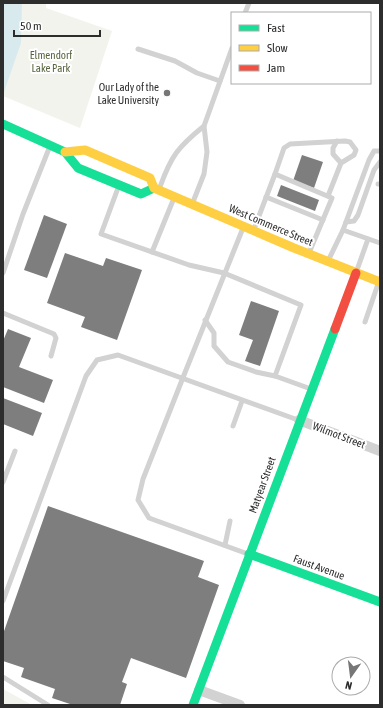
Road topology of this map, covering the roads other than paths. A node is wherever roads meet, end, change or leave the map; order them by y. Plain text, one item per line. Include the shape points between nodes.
1 (138, 49) dead end
2 (231, 51) edge
3 (220, 81) junction
4 (6, 125) edge
5 (204, 126) junction
6 (337, 141) junction
7 (50, 145) junction
8 (380, 150) edge
9 (65, 152) junction
10 (341, 162) junction
11 (380, 162) edge
12 (275, 174) junction
13 (295, 182) junction
14 (119, 185) junction
15 (156, 189) junction
16 (292, 189) dead end
17 (310, 189) junction
18 (308, 195) dead end
19 (328, 196) junction
20 (174, 197) junction
21 (266, 197) junction
22 (192, 205) junction
23 (323, 220) junction
24 (346, 222) junction
25 (248, 229) junction
26 (343, 230) junction
27 (368, 239) junction
28 (380, 243) edge
29 (152, 252) junction
30 (309, 254) junction
31 (328, 262) junction
32 (3, 273) edge
33 (224, 273) junction
34 (356, 273) junction
35 (380, 282) edge
36 (3, 313) edge
37 (205, 320) junction
38 (364, 322) dead end
39 (51, 356) dead end
40 (275, 376) junction
41 (182, 379) junction
42 (311, 389) junction
43 (242, 401) junction
44 (299, 420) junction
45 (233, 426) dead end
46 (15, 451) dead end
47 (380, 451) edge
48 (5, 472) edge
49 (3, 482) edge
50 (230, 521) dead end
51 (224, 545) junction
52 (249, 554) junction
53 (3, 601) edge
54 (380, 602) edge
55 (3, 677) edge
56 (199, 690) junction
57 (48, 705) edge
58 (193, 705) edge
59 (240, 705) edge

1 - 3 lane
2 - 3 lane
3 - 5 lane
4 - 7 street
5 - 15 lane via 183,142 169,162
5 - 22 lane via 207,152 204,174
6 - 10 lane via 333,154
6 - 10 lane via 350,142 356,150 352,157
6 - 12 lane via 290,144 284,148
7 - 9 street
7 - 32 lane
8 - 24 lane via 374,151 369,160
9 - 14 street via 78,168
9 - 15 street, West Commerce Street via 85,150 150,178
10 - 19 lane
11 - 24 lane via 374,170 358,215 354,220
12 - 13 lane
12 - 21 lane
13 - 16 lane
13 - 17 lane
14 - 15 street via 141,194
14 - 29 lane via 101,234
15 - 20 street, West Commerce Street
17 - 18 lane
17 - 19 lane
19 - 23 lane via 332,198
20 - 22 street, West Commerce Street
20 - 29 lane
21 - 23 lane via 302,209
21 - 25 lane
22 - 25 street, West Commerce Street
23 - 30 lane
24 - 26 lane
25 - 30 street, West Commerce Street
25 - 33 lane
26 - 27 lane
26 - 31 lane
27 - 28 lane
27 - 34 lane
29 - 33 lane via 189,265
30 - 31 street, West Commerce Street
31 - 34 street, West Commerce Street
33 - 37 lane
33 - 40 lane via 301,305
34 - 35 street, West Commerce Street
34 - 42 street, Matyear Street
35 - 38 lane
36 - 39 lane via 54,334 56,338
37 - 40 lane via 214,333 214,346 228,362
37 - 41 lane
40 - 42 lane
41 - 43 lane
41 - 51 lane via 143,479 138,500 149,518
41 - 53 lane via 118,355 97,360 86,376
42 - 44 street, Matyear Street
43 - 44 lane
43 - 45 lane
44 - 47 street, Wilmot Street
44 - 52 street, Matyear Street
46 - 48 lane
48 - 49 lane
50 - 51 lane
51 - 52 lane
52 - 54 street, Faust Avenue
52 - 56 street, Matyear Street
55 - 57 lane
56 - 58 street, Matyear Street
56 - 59 street

